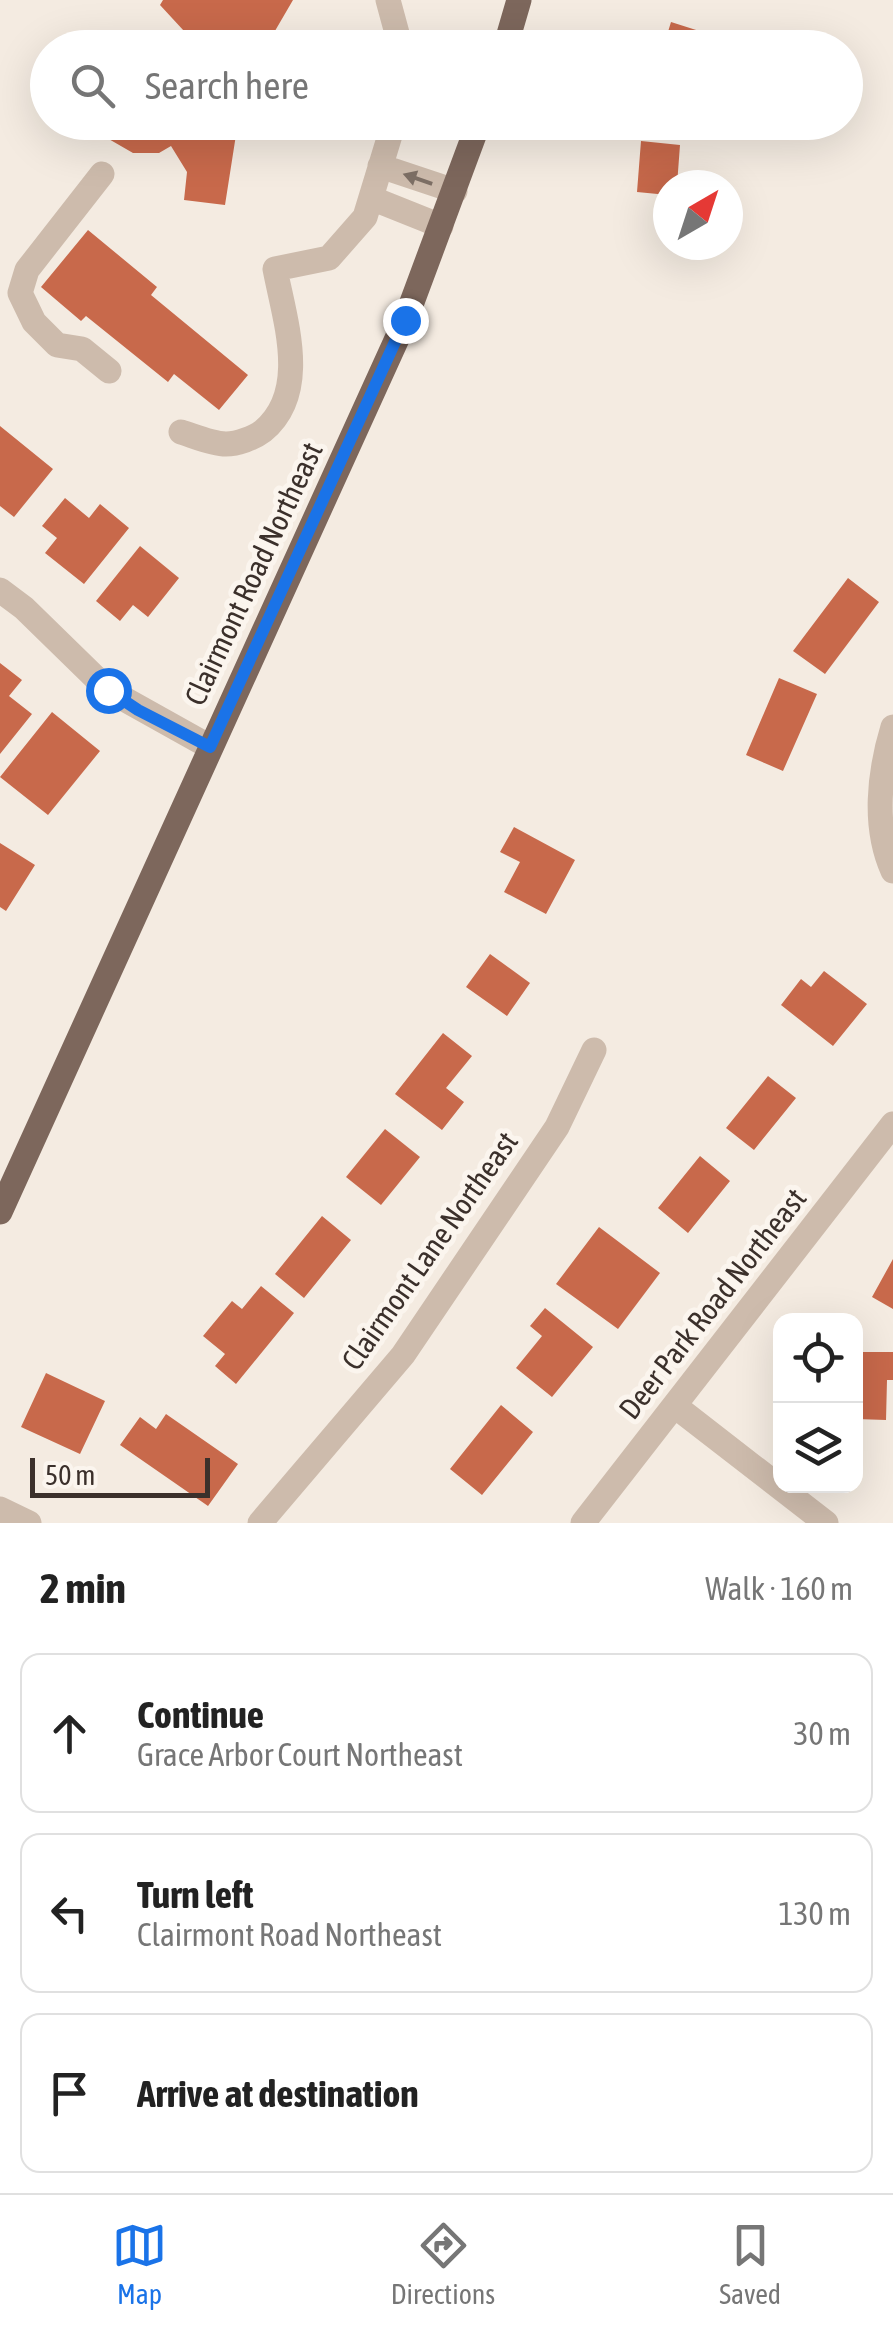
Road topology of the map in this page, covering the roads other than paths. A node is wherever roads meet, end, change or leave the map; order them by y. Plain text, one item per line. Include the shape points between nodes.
1 (388, 0) edge
2 (519, 0) edge
3 (396, 30) edge
4 (510, 30) edge
5 (388, 140) edge
6 (474, 140) edge
7 (380, 166) junction
8 (102, 174) dead end
9 (455, 192) junction
10 (370, 198) junction
11 (442, 226) junction
12 (109, 370) dead end
13 (181, 432) dead end
14 (0, 590) edge
15 (893, 727) edge
16 (210, 747) junction
17 (893, 871) edge
18 (594, 1050) dead end
19 (893, 1124) edge
20 (0, 1212) edge
21 (675, 1406) junction
22 (0, 1509) edge
23 (29, 1523) edge
24 (260, 1523) edge
25 (583, 1523) edge
26 (826, 1523) edge

1 - 3 street
2 - 4 main road
5 - 7 street
6 - 9 main road, Clairmont Road Northeast
9 -> 7 street
7 - 10 street
8 - 12 street via 28,270 20,292 34,322 57,345 82,349
9 - 11 main road, Clairmont Road Northeast
10 - 11 street
10 - 13 street via 365,217 329,258 275,269 291,371 273,423 256,437 226,444
11 - 16 main road, Clairmont Road Northeast
14 - 16 street via 108,690
15 - 17 street via 884,754 880,817
16 - 20 main road, Clairmont Road Northeast
18 - 24 street, Clairmont Lane Northeast via 557,1127 402,1355
19 - 21 street, Deer Park Road Northeast
21 - 25 street, Deer Park Road Northeast
21 - 26 street
22 - 23 street

